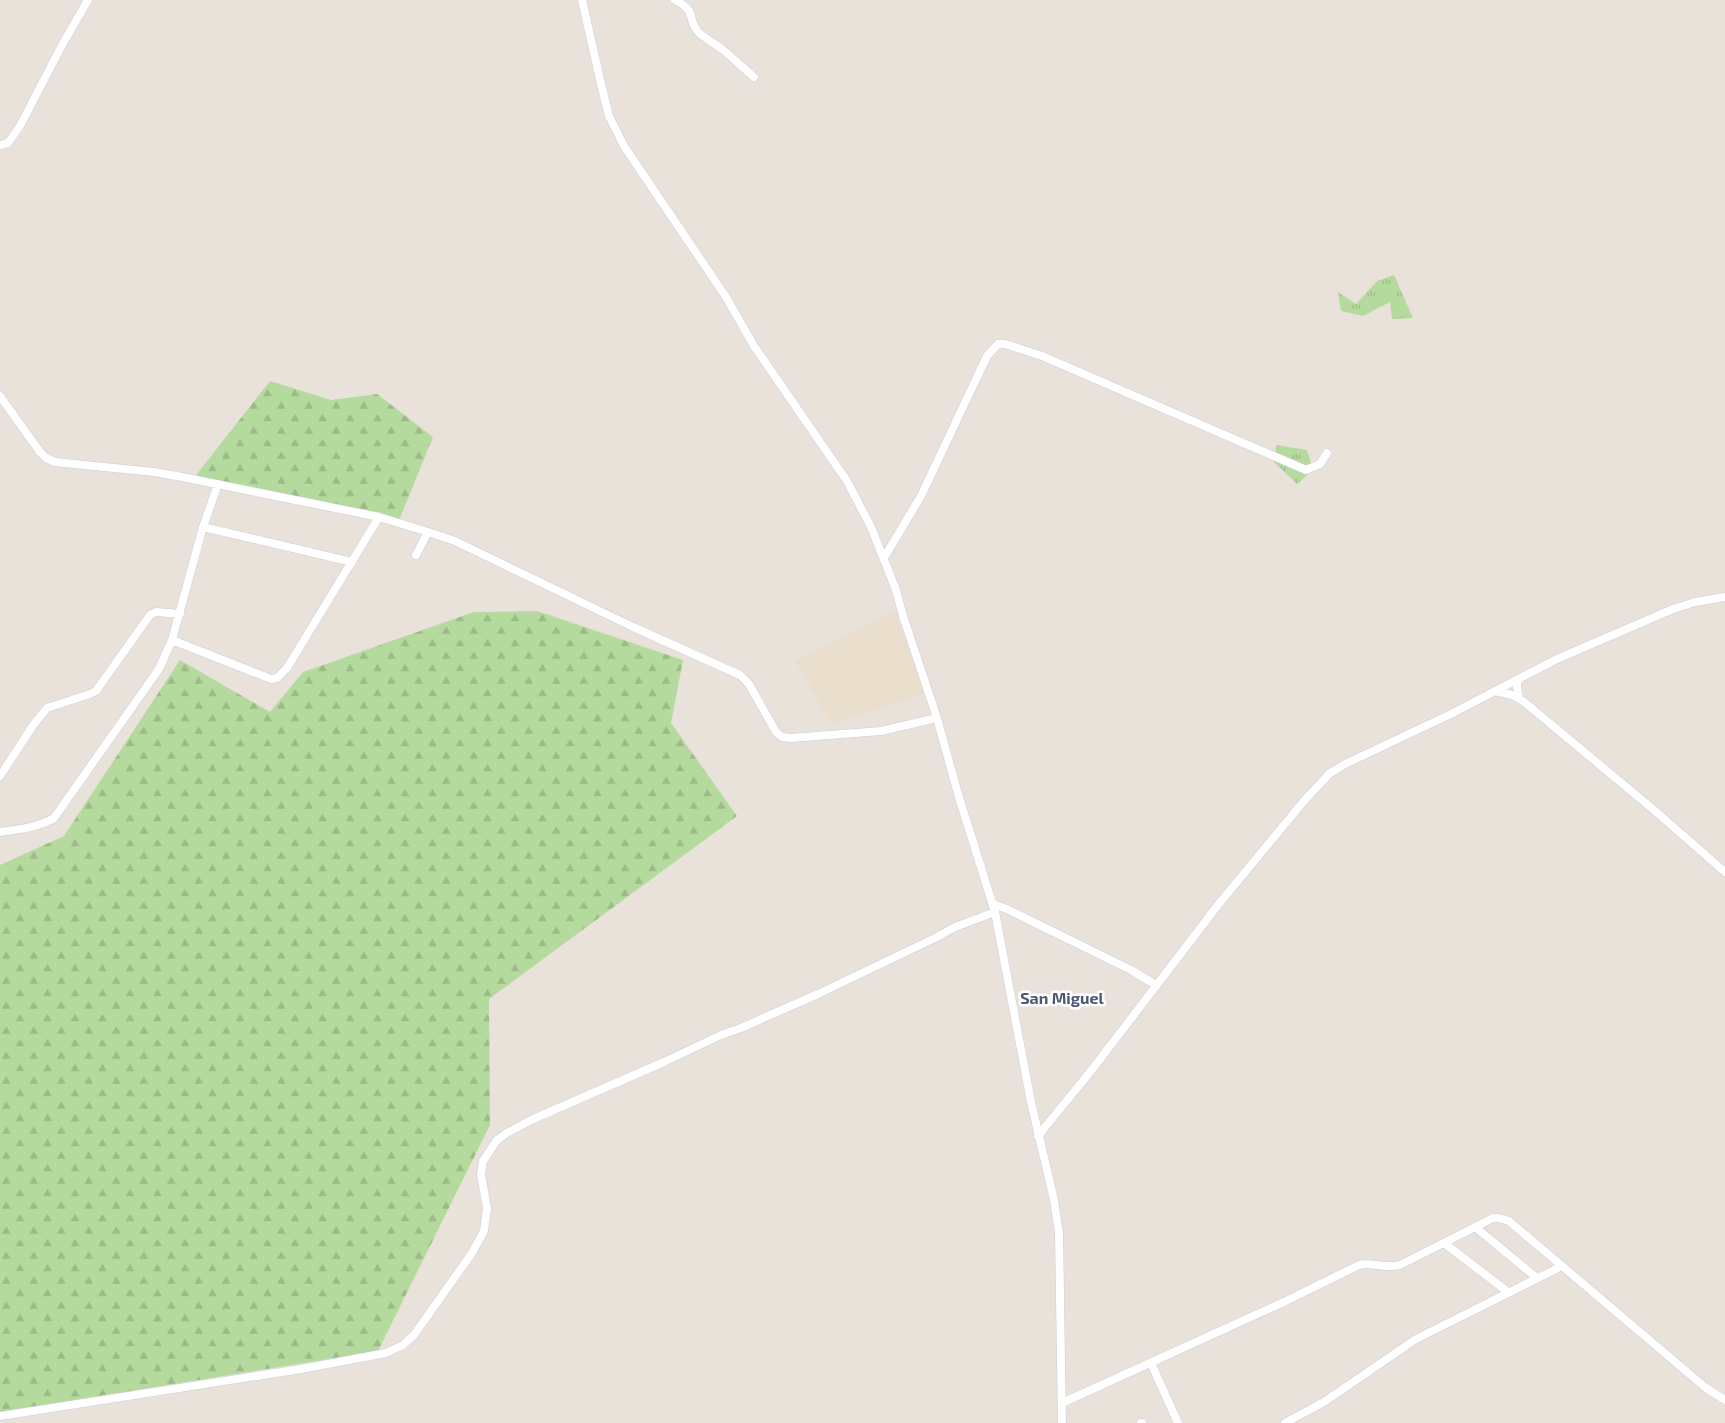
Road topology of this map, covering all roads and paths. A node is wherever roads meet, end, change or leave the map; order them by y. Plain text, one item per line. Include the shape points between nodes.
1 (88, 0) edge
2 (582, 0) edge
3 (675, 0) edge
4 (754, 77) dead end
5 (0, 145) edge
6 (0, 396) edge
7 (1327, 452) dead end
8 (218, 484) junction
9 (379, 517) junction
10 (204, 527) junction
11 (428, 532) junction
12 (416, 555) dead end
13 (884, 558) junction
14 (352, 562) junction
15 (1725, 597) edge
16 (180, 614) junction
17 (172, 640) junction
18 (1518, 679) junction
19 (1495, 691) junction
20 (1519, 698) junction
21 (937, 718) junction
22 (0, 776) edge
23 (0, 832) edge
24 (1725, 872) edge
25 (994, 908) junction
26 (1156, 985) junction
27 (1038, 1136) junction
28 (1475, 1227) junction
29 (1444, 1243) junction
30 (1562, 1266) junction
31 (1537, 1278) junction
32 (1508, 1292) junction
33 (1151, 1363) junction
34 (1725, 1400) edge
35 (1062, 1403) junction
36 (0, 1416) edge
37 (1062, 1423) edge
38 (1178, 1423) edge
39 (1285, 1423) edge

1 - 5 street via 20,126 8,142
2 - 13 street via 609,116 624,146 726,297 754,346 847,481
3 - 4 street via 690,11 694,27 700,34
6 - 8 street via 40,452 51,461 154,472
7 - 13 street via 1320,464 1306,470 1042,356 998,344 987,356 921,496
8 - 9 street
8 - 10 street
9 - 11 street
9 - 14 street
10 - 14 street
10 - 16 street
11 - 12 street
11 - 21 street via 455,541 740,675 782,737 880,730
13 - 21 street
14 - 17 street via 287,668 277,678 261,676
15 - 18 street via 1674,609
16 - 17 street
16 - 22 street via 156,612 150,615 96,691 47,708
17 - 23 street via 156,673 54,818 31,828
18 - 19 street
18 - 20 street
19 - 20 street
19 - 26 street via 1347,763 1323,779
20 - 24 street
21 - 25 street
25 - 26 street via 1007,909
25 - 27 street
25 - 36 street via 818,994 721,1035 497,1140 483,1161 481,1174 487,1208 484,1231 414,1335 402,1345 386,1353 301,1369
26 - 27 street
27 - 35 street via 1058,1226
28 - 29 street
28 - 30 street via 1493,1218 1509,1221
28 - 31 street
29 - 32 street
29 - 33 street via 1395,1266 1358,1265
30 - 31 street
30 - 34 street via 1706,1388
31 - 32 street
32 - 39 street via 1416,1338 1324,1402
33 - 35 street
33 - 38 street
35 - 37 street

